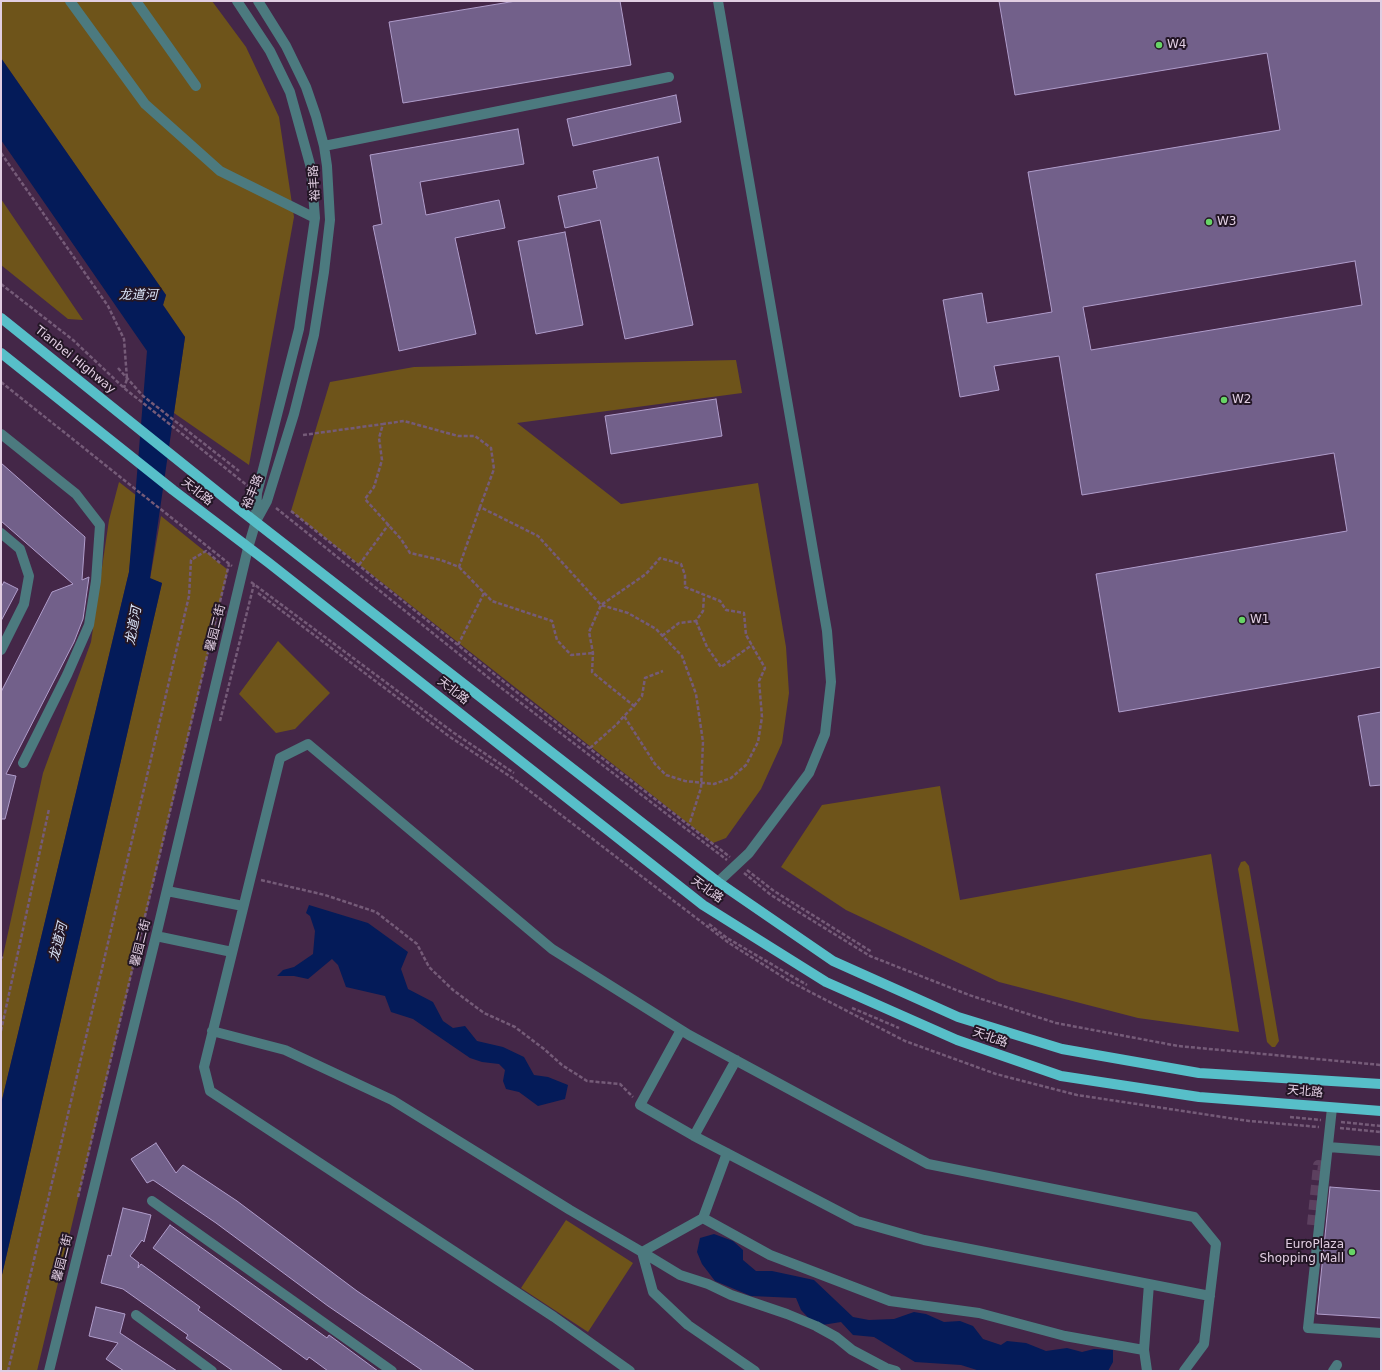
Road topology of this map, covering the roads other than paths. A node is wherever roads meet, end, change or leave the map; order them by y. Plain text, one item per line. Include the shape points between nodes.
1 (70, 1) edge
2 (136, 1) edge
3 (237, 1) edge
4 (258, 1) edge
5 (718, 1) edge
6 (668, 77) dead end
7 (196, 86) dead end
8 (324, 146) junction
9 (315, 218) junction
10 (1, 318) edge
11 (1, 353) edge
12 (132, 423) joint
13 (1, 434) edge
14 (256, 520) junction
15 (1, 534) edge
16 (248, 548) junction
17 (1, 650) edge
18 (23, 763) dead end
19 (718, 882) junction
20 (166, 891) junction
21 (243, 906) junction
22 (156, 936) junction
23 (232, 952) junction
24 (681, 1030) junction
25 (212, 1031) junction
26 (736, 1060) junction
27 (1381, 1084) edge
28 (1332, 1108) junction
29 (1381, 1110) edge
30 (694, 1136) junction
31 (1328, 1147) junction
32 (1381, 1152) edge
33 (727, 1153) junction
34 (152, 1201) dead end
35 (702, 1218) junction
36 (642, 1252) junction
37 (1149, 1284) junction
38 (1210, 1296) junction
39 (136, 1315) dead end
40 (1381, 1333) edge
41 (1144, 1350) junction
42 (49, 1371) edge
43 (212, 1371) edge
44 (392, 1371) edge
45 (630, 1371) edge
46 (755, 1371) edge
47 (896, 1371) edge
48 (1147, 1371) edge
49 (1184, 1371) edge

1 - 9 street via 145,104 220,171
2 - 7 street
3 - 9 street, 裕丰路 via 270,51 290,92 311,168
4 - 8 street, 裕丰路 via 286,46 306,87
5 - 19 street via 827,631 831,682 825,734 809,773 773,822 737,865
6 - 8 street
8 - 14 street, 裕丰路 via 330,220 314,335 296,406 267,500
9 - 14 street, 裕丰路 via 299,330 257,493
10 - 12 main road, Tianbei Highway
11 - 16 main road, 天北路
12 - 14 main road, 天北路
13 - 18 street via 76,494 100,525 96,581 89,625
14 - 16 street, 馨园二街
14 - 19 main road, 天北路
15 - 17 street via 20,549 28,576 24,604
16 - 20 street, 馨园二街
16 - 28 main road, 天北路 via 703,905 826,982 957,1040 1061,1076 1199,1097
19 - 27 main road, 天北路 via 833,961 958,1017 1062,1049 1199,1073
20 - 21 street
20 - 22 street, 馨园二街
21 - 23 street
21 - 24 street via 280,758 308,744 552,949
22 - 23 street
22 - 42 street, 馨园二街
23 - 25 street
24 - 26 street
24 - 30 street via 640,1105
25 - 36 street via 284,1050 392,1100
25 - 45 street via 204,1067 210,1091 547,1313
26 - 30 street
26 - 38 street via 928,1164 1194,1217 1216,1244
28 - 29 main road, 天北路
28 - 31 street
30 - 33 street
31 - 32 street
31 - 40 street via 1308,1328
33 - 35 street
33 - 37 street via 857,1220 924,1240
34 - 44 street
35 - 36 street
35 - 41 street via 770,1255 890,1301 979,1313 1065,1336
36 - 46 street via 653,1292 688,1324
36 - 47 street via 680,1275 816,1326 836,1336 852,1350
37 - 38 street
37 - 41 street
38 - 49 street via 1204,1344
39 - 43 street
41 - 48 street

